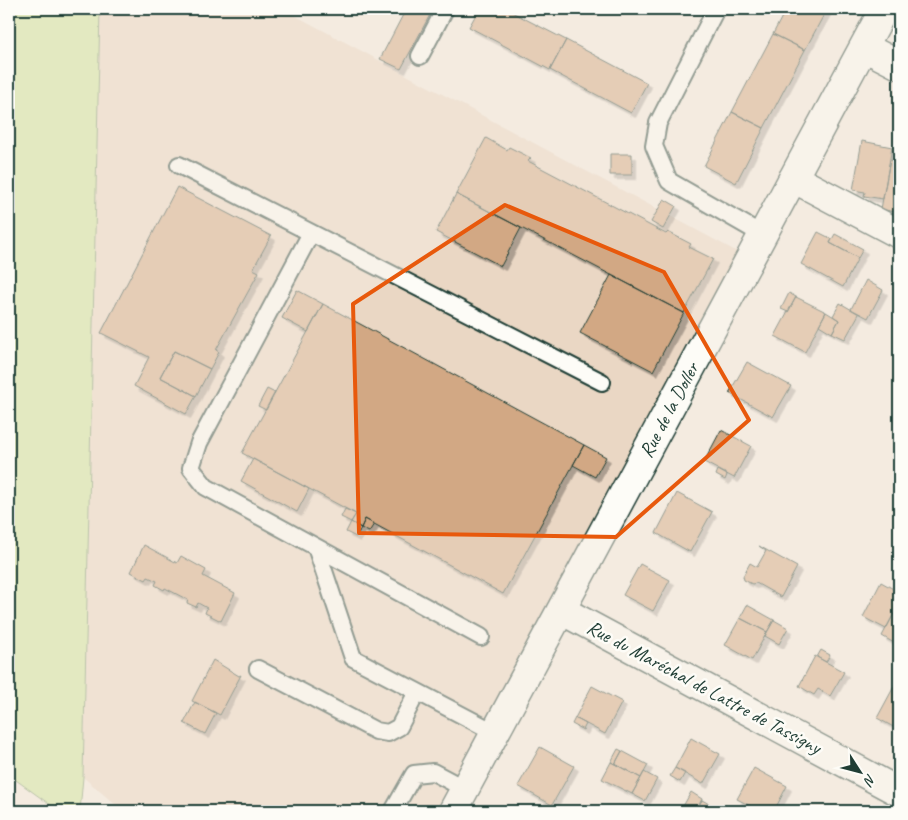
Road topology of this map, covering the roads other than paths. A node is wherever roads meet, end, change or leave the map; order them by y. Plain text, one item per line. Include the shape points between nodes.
1 (444, 9) edge
2 (716, 9) edge
3 (884, 9) edge
4 (864, 46) junction
5 (420, 56) dead end
6 (899, 65) edge
7 (179, 165) dead end
8 (793, 178) junction
9 (311, 233) junction
10 (899, 234) edge
11 (763, 235) junction
12 (602, 382) dead end
13 (316, 547) junction
14 (561, 610) junction
15 (481, 637) dead end
16 (258, 669) dead end
17 (417, 692) junction
18 (496, 733) junction
19 (899, 792) edge
20 (459, 800) edge
21 (393, 811) edge

1 - 5 lane
2 - 11 lane via 658,123 654,146 668,181
3 - 4 street, Rue de la Doller
4 - 6 street
4 - 8 street, Rue de la Doller
7 - 9 lane
8 - 10 street
8 - 11 street, Rue de la Doller
9 - 12 lane
9 - 13 lane via 199,443 191,468 206,487
11 - 14 street, Rue de la Doller
13 - 15 lane
13 - 17 lane via 353,658
14 - 18 street, Rue de la Doller
14 - 19 street, Rue du Maréchal de Lattre de Tassigny
16 - 17 lane via 376,731 388,733 399,727
17 - 18 lane
18 - 20 street, Rue de la Doller
20 - 21 lane via 433,772 414,774

